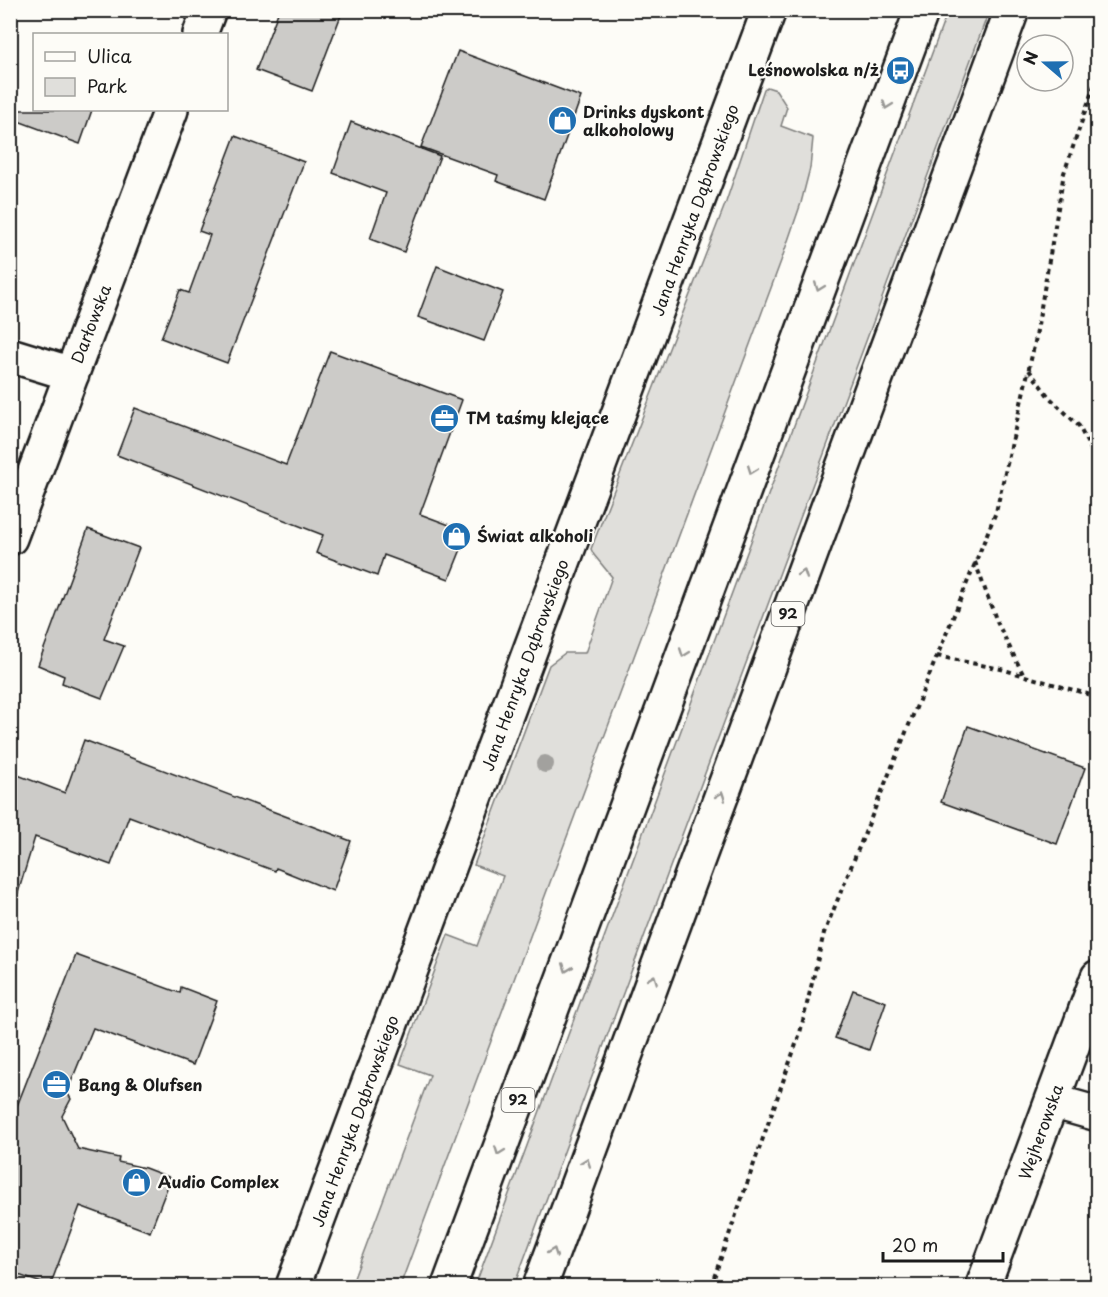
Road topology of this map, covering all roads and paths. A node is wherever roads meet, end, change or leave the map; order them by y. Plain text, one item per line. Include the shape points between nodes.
1 (209, 10) edge
2 (770, 10) edge
3 (922, 10) edge
4 (1012, 10) edge
5 (200, 33) edge
6 (1098, 74) edge
7 (171, 111) edge
8 (10, 355) edge
9 (1029, 370) junction
10 (72, 374) junction
11 (1098, 465) edge
12 (10, 538) edge
13 (975, 562) junction
14 (938, 656) junction
15 (1023, 675) junction
16 (1098, 697) edge
17 (1098, 977) edge
18 (1052, 1101) junction
19 (1098, 1114) edge
20 (293, 1287) edge
21 (449, 1287) edge
22 (540, 1287) edge
23 (711, 1287) edge
24 (983, 1287) edge

1 - 5 main road
2 - 20 main road, Jana Henryka Dąbrowskiego
3 -> 21 main road, 92
22 -> 4 main road, 92
6 - 9 path via 1064,173
7 - 10 main road, Darłowska
8 - 10 main road
9 - 11 path via 1049,398 1079,426
9 - 13 path via 996,512
10 - 12 main road, Darłowska
13 - 14 path
13 - 15 path
14 - 15 path
14 - 23 path via 824,933 800,1034
15 - 16 path
17 - 18 main road, Wejherowska
18 - 19 main road
18 - 24 main road, Wejherowska

